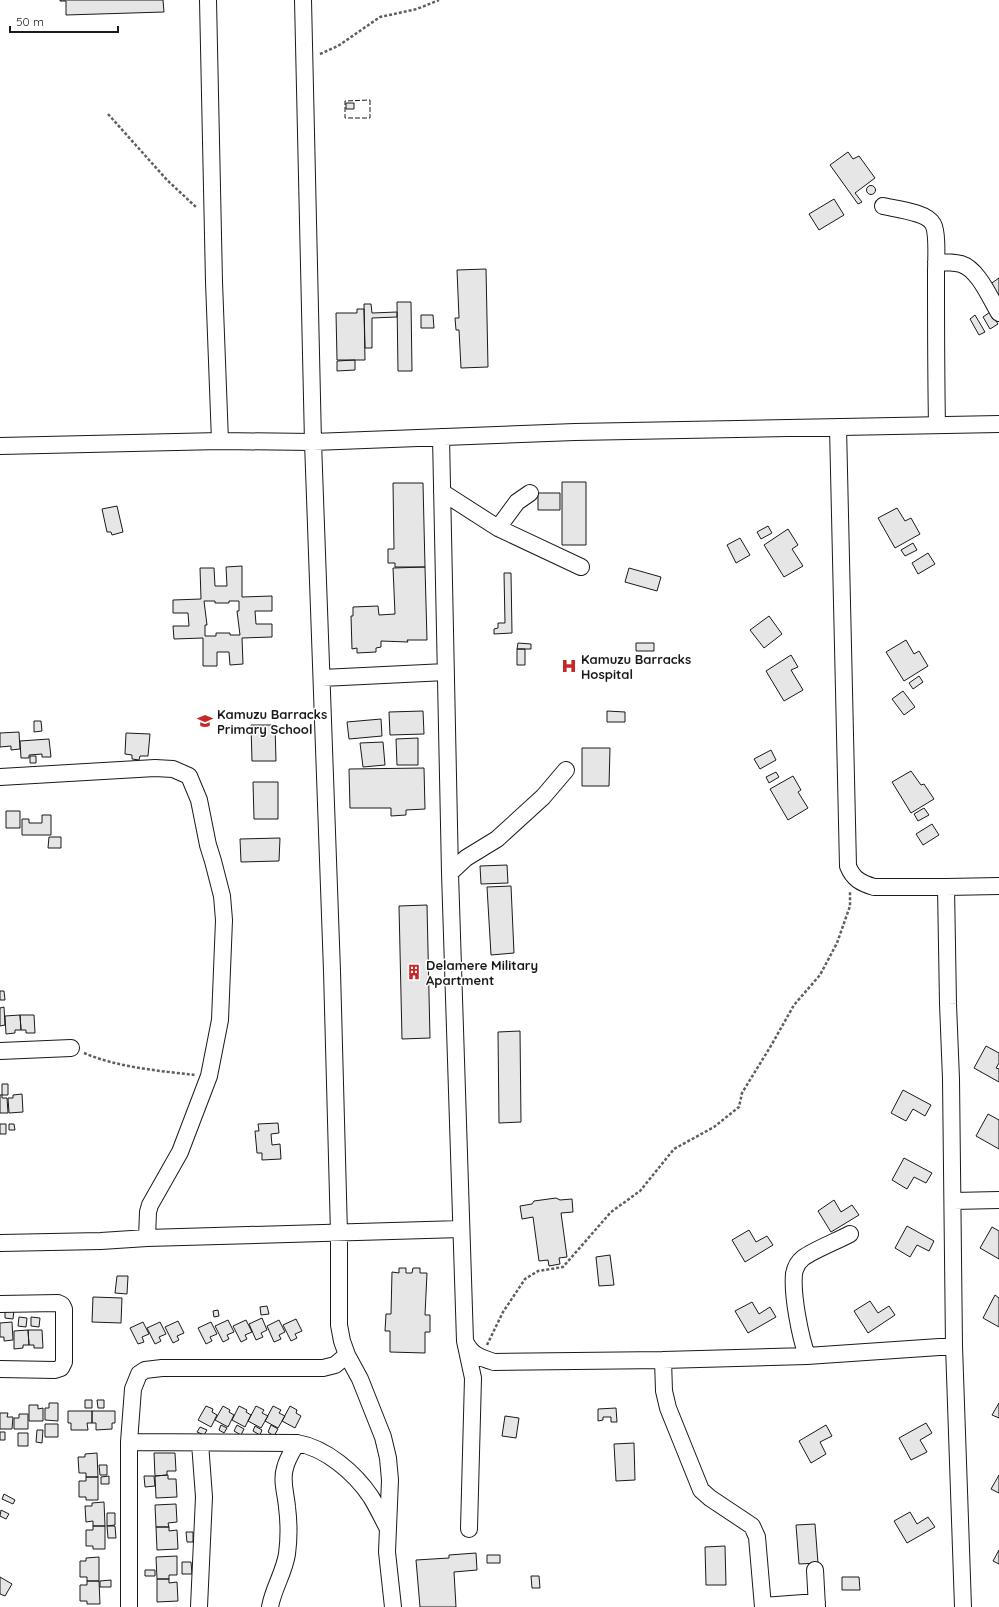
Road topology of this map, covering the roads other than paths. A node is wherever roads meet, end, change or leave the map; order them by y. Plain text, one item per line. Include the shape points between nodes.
1 (208, 0) edge
2 (303, 0) edge
3 (883, 206) dead end
4 (936, 262) junction
5 (999, 313) edge
6 (999, 424) edge
7 (937, 425) junction
8 (838, 427) junction
9 (441, 437) junction
10 (220, 441) junction
11 (313, 442) junction
12 (0, 446) edge
13 (442, 492) junction
14 (530, 493) dead end
15 (498, 528) junction
16 (582, 566) dead end
17 (446, 672) junction
18 (322, 678) junction
19 (566, 770) dead end
20 (0, 777) edge
21 (450, 873) junction
22 (999, 886) edge
23 (946, 887) junction
24 (70, 1048) road end
25 (0, 1051) edge
26 (999, 1200) edge
27 (953, 1201) junction
28 (461, 1229) junction
29 (339, 1233) junction
30 (850, 1234) dead end
31 (147, 1238) junction
32 (0, 1243) edge
33 (0, 1304) edge
34 (465, 1341) junction
35 (954, 1346) junction
36 (347, 1355) junction
37 (807, 1356) junction
38 (663, 1360) junction
39 (0, 1369) edge
40 (129, 1442) junction
41 (200, 1443) junction
42 (298, 1443) junction
43 (387, 1527) junction
44 (469, 1529) dead end
45 (815, 1570) dead end
46 (817, 1605) edge
47 (129, 1607) edge
48 (199, 1607) edge
49 (270, 1607) edge
50 (392, 1607) edge
51 (763, 1607) edge
52 (963, 1607) edge

1 - 10 street
2 - 11 street
3 - 4 street via 929,218 934,224
4 - 5 street via 953,262 968,267 974,272
4 - 7 street
6 - 7 street
7 - 8 street
8 - 9 street
8 - 23 street via 847,859 851,873 856,879 874,887
9 - 11 street
9 - 13 street
10 - 11 street
10 - 12 street
11 - 18 street
13 - 15 street
13 - 17 street
14 - 15 street via 517,502
15 - 16 street
17 - 18 street
17 - 21 street
18 - 29 street
19 - 21 street via 543,797 497,839 466,858
20 - 31 street via 174,769 189,776 198,800 222,896 224,920 220,1020 209,1076 180,1152 150,1205
21 - 28 street
22 - 23 street
23 - 27 street
24 - 25 street
26 - 27 street
27 - 35 street
28 - 29 street
28 - 34 street
29 - 31 street
29 - 36 street via 339,1325
30 - 37 street via 803,1258 794,1273 799,1329
31 - 32 street
33 - 39 street via 58,1304 64,1309 64,1362 61,1368
34 - 38 street via 470,1351 480,1358 494,1362
34 - 44 street via 473,1378
35 - 37 street
35 - 52 street
36 - 40 street via 335,1365 323,1368 145,1370 139,1374 132,1389
36 - 43 street via 360,1379 383,1437 388,1458 390,1480
37 - 38 street
38 - 51 street via 664,1391 668,1408 701,1490 752,1526 757,1537
40 - 41 street
40 - 47 street
41 - 42 street
41 - 48 street via 204,1497
42 - 43 street via 309,1445 326,1454 351,1474 370,1497
42 - 49 street via 285,1467 283,1478 288,1544 283,1570
43 - 50 street
45 - 46 street
46 - 51 street

